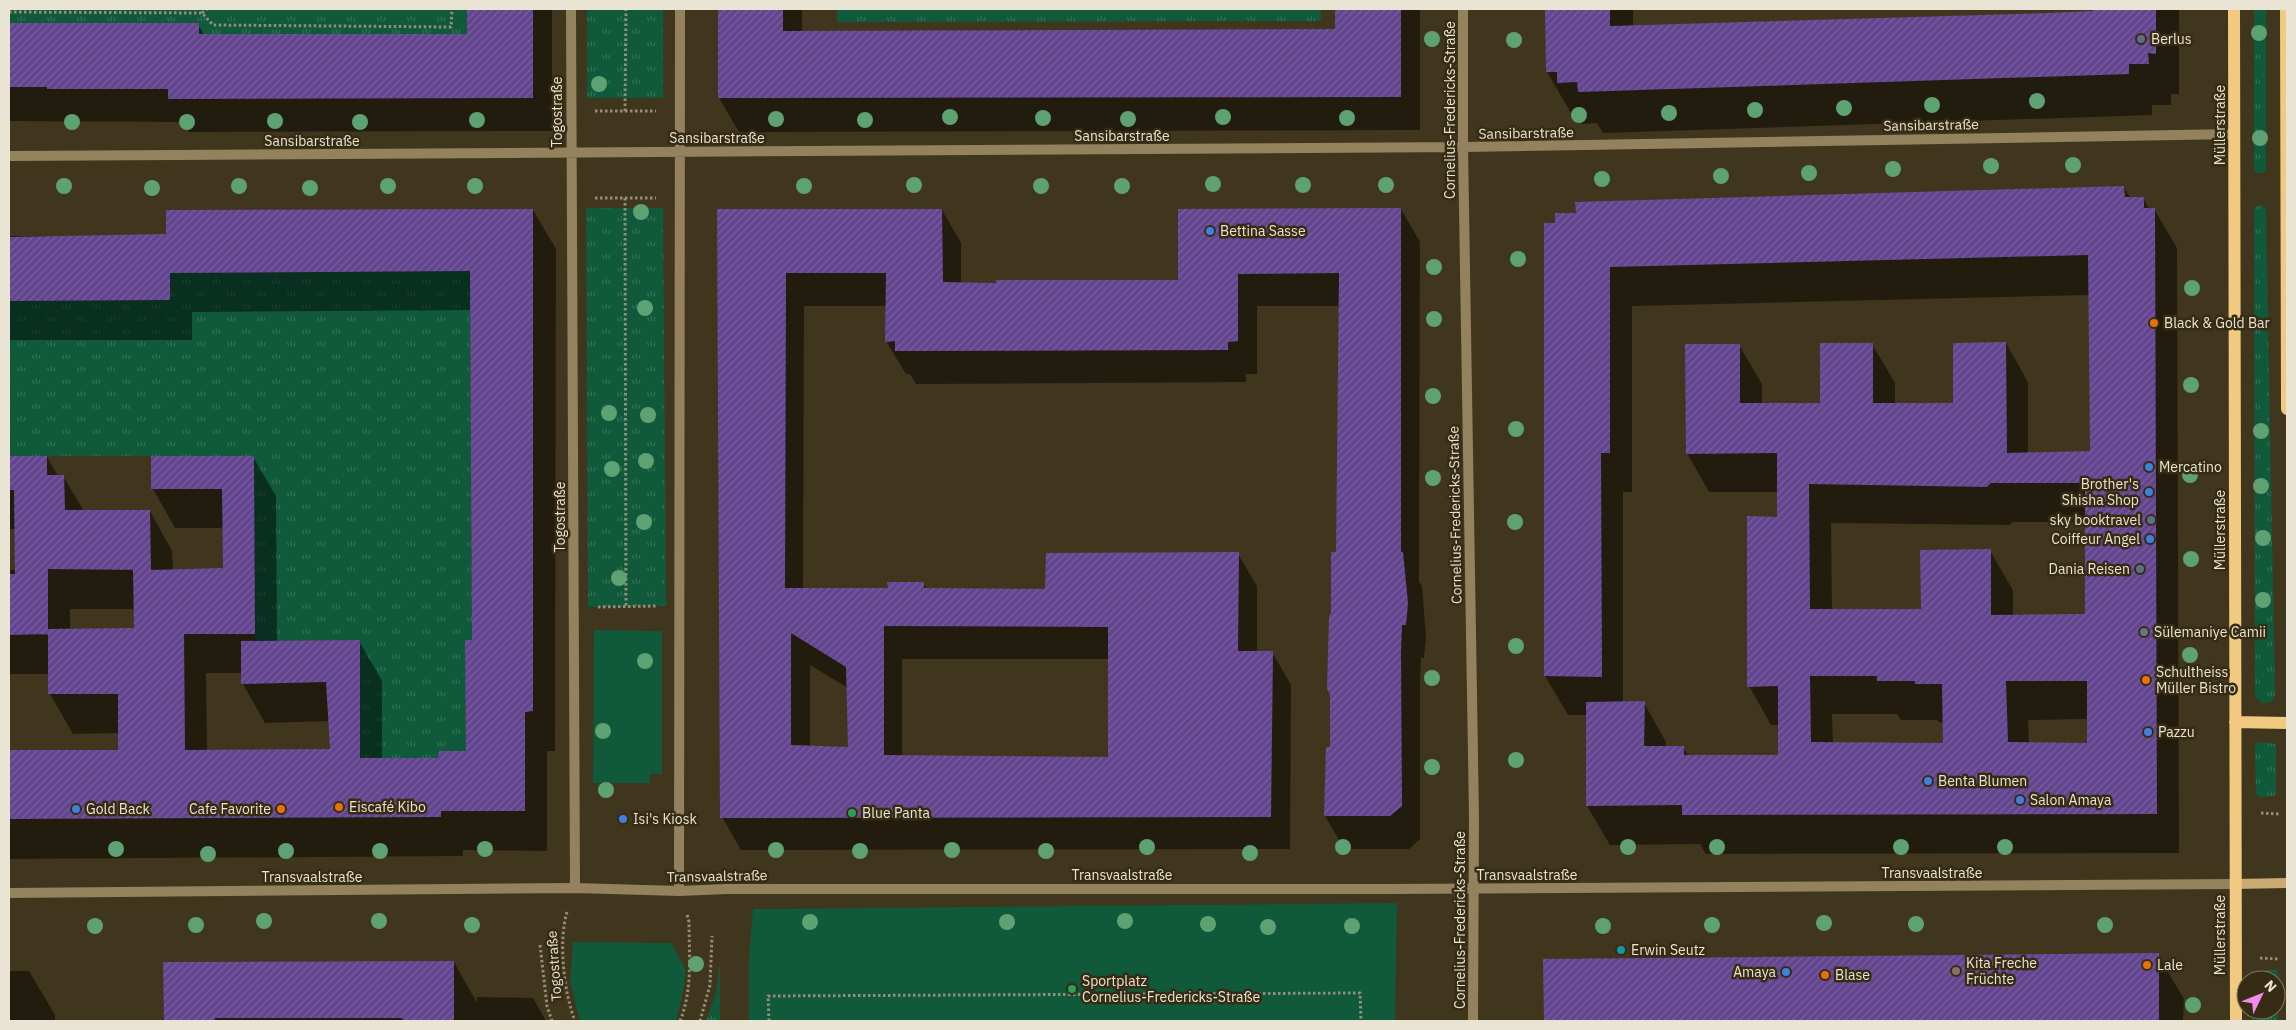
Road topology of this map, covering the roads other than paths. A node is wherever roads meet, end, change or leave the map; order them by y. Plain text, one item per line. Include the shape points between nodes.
1 (571, 9) edge
2 (680, 9) edge
3 (1463, 9) edge
4 (2234, 9) edge
5 (2286, 9) edge
6 (2287, 127) edge
7 (2234, 134) junction
8 (1463, 147) junction
9 (681, 152) junction
10 (571, 154) junction
11 (9, 156) edge
12 (2287, 409) edge
13 (2235, 722) junction
14 (2287, 723) edge
15 (2287, 883) edge
16 (2235, 884) junction
17 (575, 888) junction
18 (1474, 889) junction
19 (679, 891) junction
20 (9, 893) edge
21 (1473, 1021) edge
22 (2236, 1021) edge

1 - 10 street, Togostraße
2 - 9 street
3 - 8 street, Cornelius-Fredericks-Straße
4 - 7 main road, Müllerstraße
5 - 6 main road
6 - 12 main road
7 - 8 street, Sansibarstraße
7 - 13 main road, Müllerstraße
8 - 9 street, Sansibarstraße
8 - 18 street, Cornelius-Fredericks-Straße
9 - 10 street, Sansibarstraße
9 - 19 street
10 - 11 street, Sansibarstraße
10 - 17 street, Togostraße
13 - 14 main road
13 - 16 main road, Müllerstraße
15 - 16 main road
16 - 18 street, Transvaalstraße
16 - 22 main road, Müllerstraße
17 - 19 street, Transvaalstraße
17 - 20 street, Transvaalstraße
18 - 19 street, Transvaalstraße
18 - 21 street, Cornelius-Fredericks-Straße

